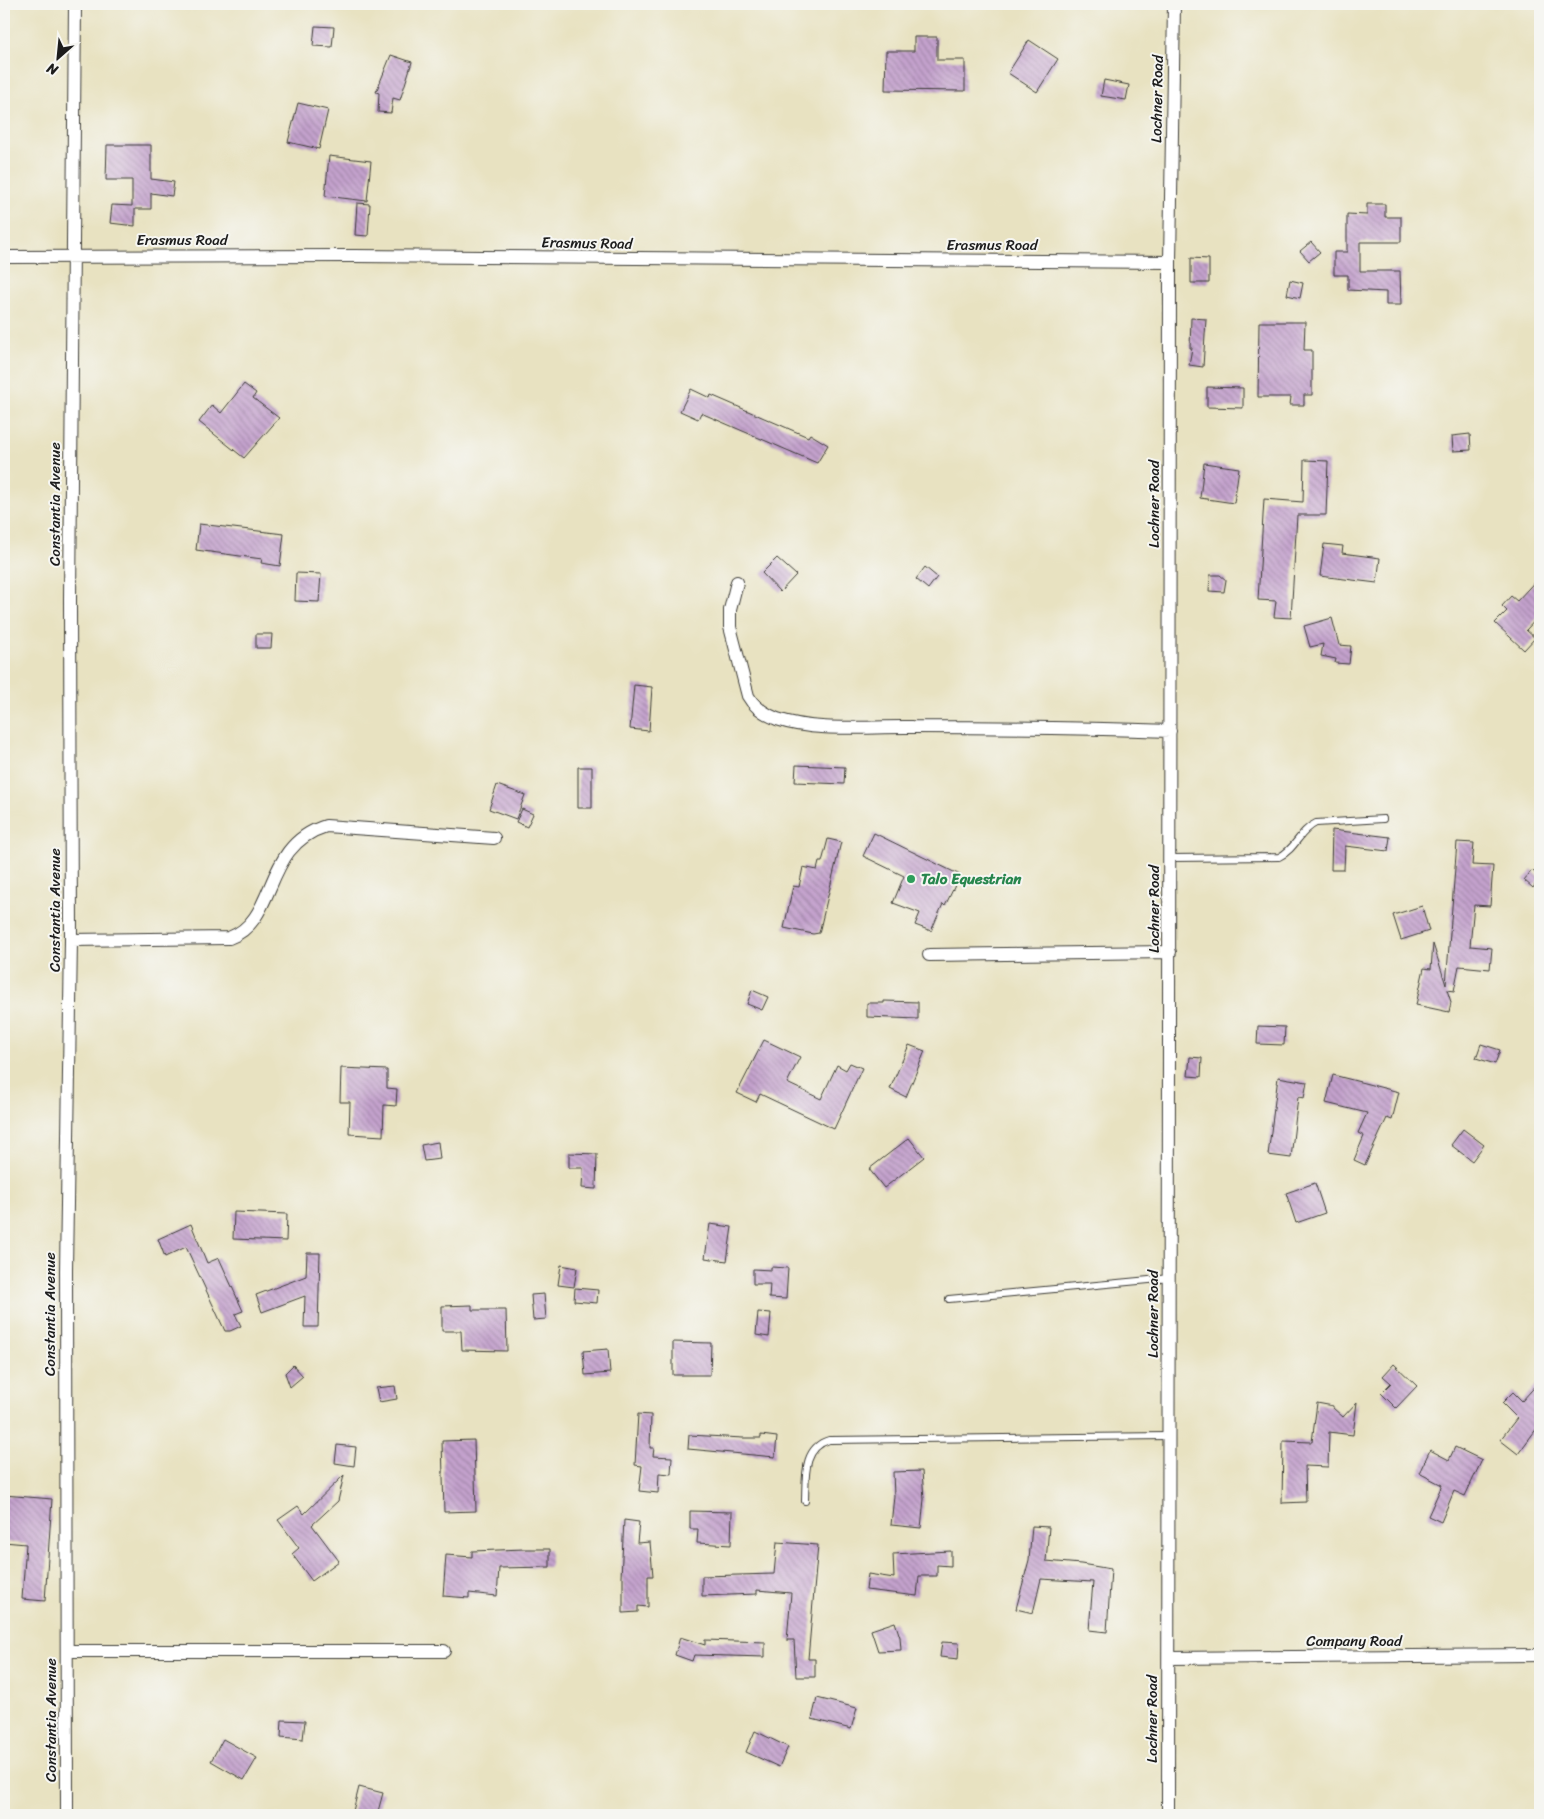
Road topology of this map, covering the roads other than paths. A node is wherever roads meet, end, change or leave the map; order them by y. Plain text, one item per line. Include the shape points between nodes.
1 (75, 4) edge
2 (1174, 4) edge
3 (4, 257) edge
4 (73, 257) junction
5 (1170, 262) junction
6 (737, 582) dead end
7 (1170, 731) junction
8 (1383, 820) dead end
9 (494, 838) dead end
10 (1170, 858) junction
11 (71, 940) junction
12 (1170, 952) junction
13 (929, 955) dead end
14 (1170, 1278) junction
15 (948, 1299) dead end
16 (1169, 1436) junction
17 (805, 1501) dead end
18 (67, 1651) junction
19 (444, 1651) dead end
20 (1540, 1655) edge
21 (1168, 1658) junction
22 (67, 1815) edge
23 (1168, 1815) edge

1 - 4 street, Constantia Avenue
2 - 5 street, Lochner Road
3 - 4 street, Erasmus Road
4 - 5 street, Erasmus Road
4 - 11 street, Constantia Avenue
5 - 7 street, Lochner Road
6 - 7 street via 730,610 730,627 748,696 760,710 778,719 837,727
7 - 10 street, Lochner Road
8 - 10 lane via 1316,823 1306,828 1287,853 1279,857
9 - 11 street via 326,826 318,828 288,850 257,914 241,934 229,938
10 - 12 street, Lochner Road
11 - 18 street, Constantia Avenue via 66,1270
12 - 13 street
12 - 14 street, Lochner Road
14 - 15 lane
14 - 16 street, Lochner Road
16 - 17 lane via 829,1440 818,1445 808,1459
16 - 21 street, Lochner Road
18 - 19 street
18 - 22 street, Constantia Avenue
20 - 21 street, Company Road
21 - 23 street, Lochner Road

